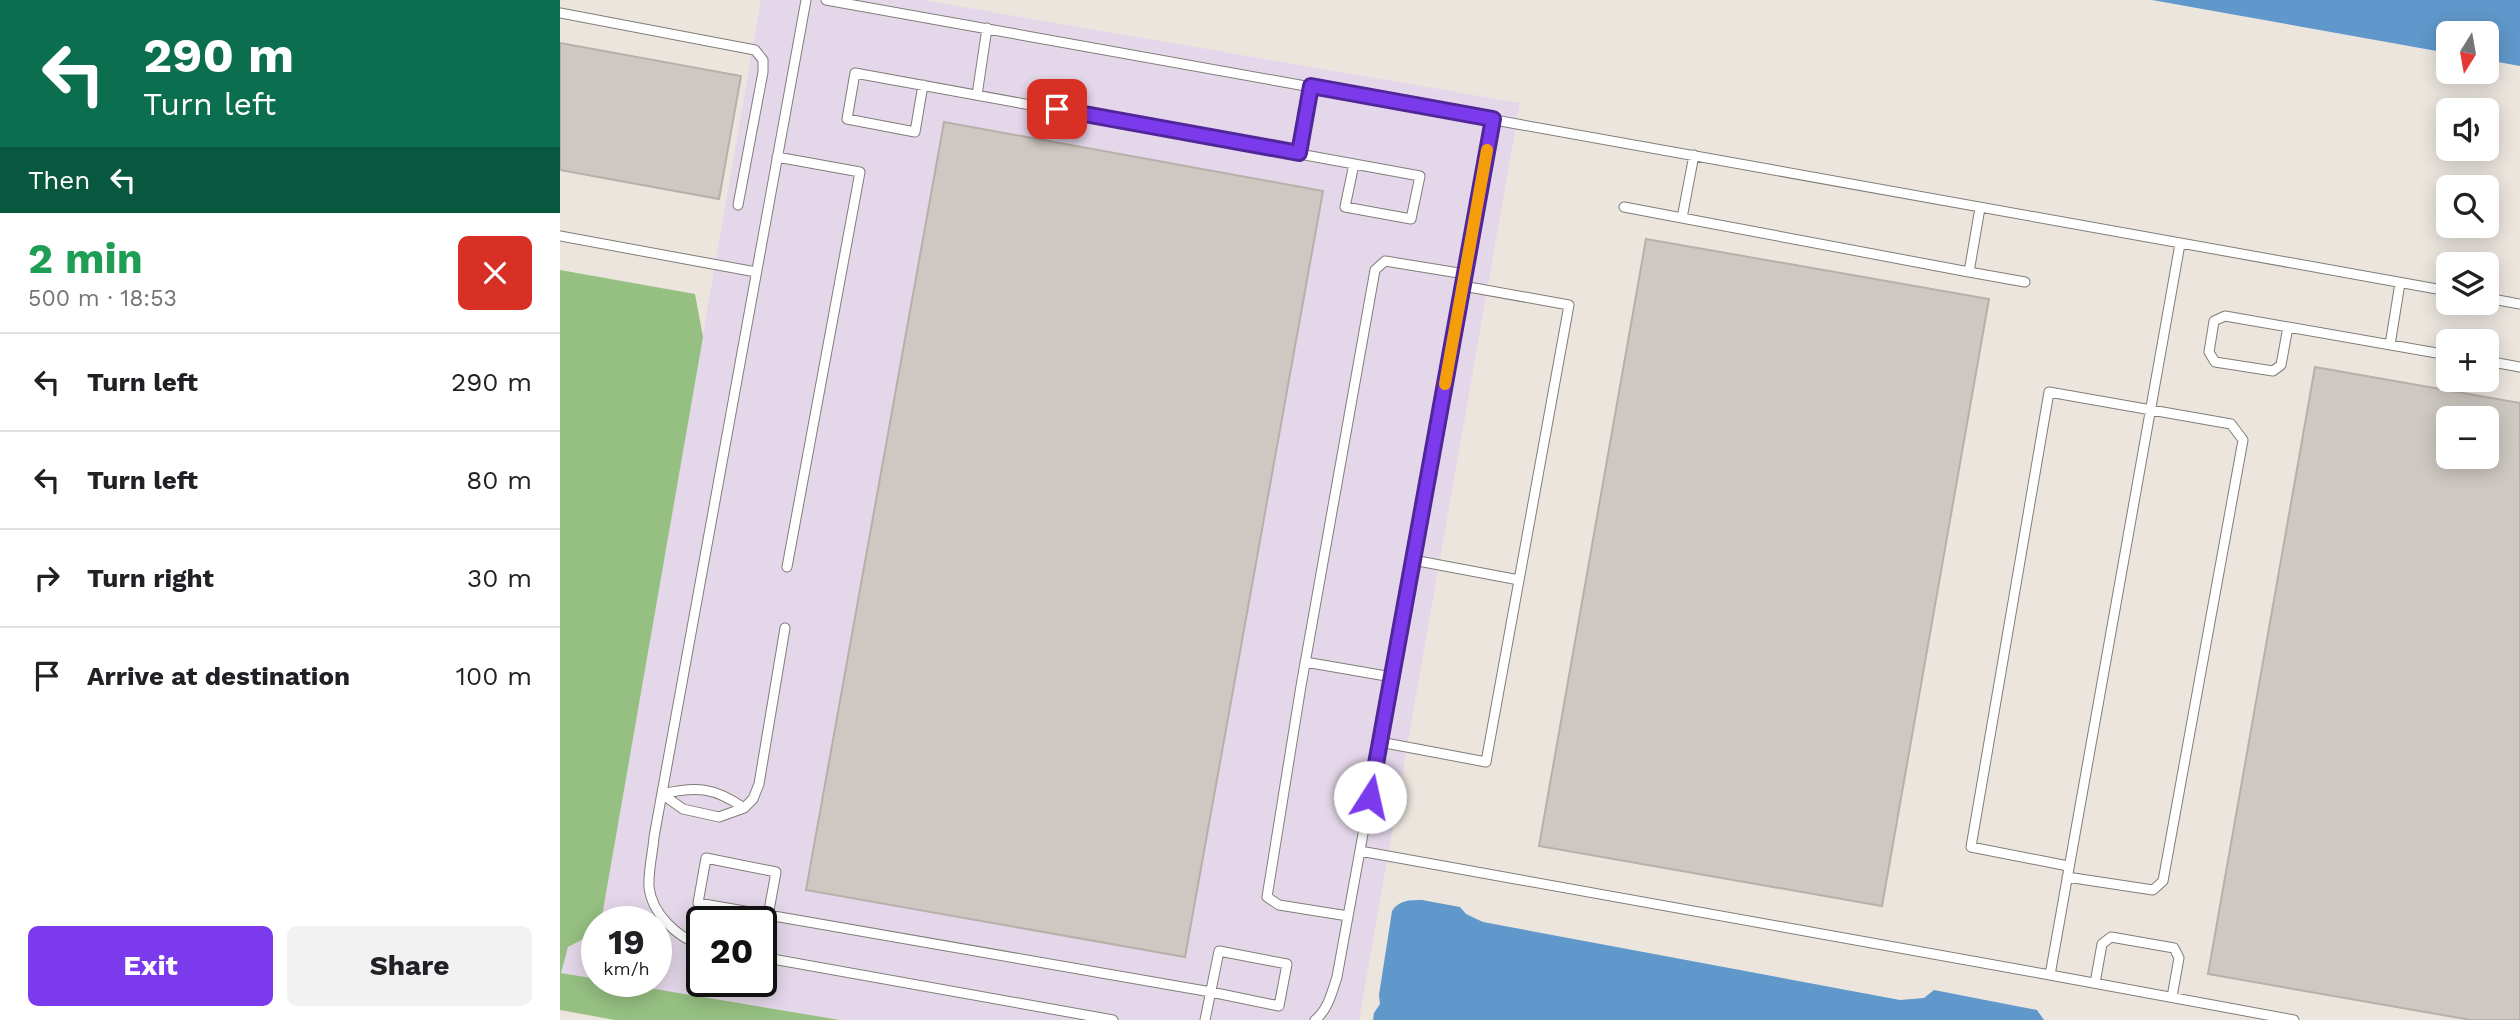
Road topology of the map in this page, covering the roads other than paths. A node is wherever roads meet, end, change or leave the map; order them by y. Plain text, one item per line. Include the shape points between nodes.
1 (806, 0) edge
2 (826, 0) edge
3 (560, 13) edge
4 (987, 29) junction
5 (923, 85) junction
6 (1311, 86) junction
7 (977, 95) junction
8 (1493, 119) junction
9 (1299, 153) junction
10 (1694, 155) junction
11 (777, 157) junction
12 (1354, 164) junction
13 (738, 205) dead end
14 (1624, 207) dead end
15 (1980, 208) junction
16 (1682, 218) junction
17 (560, 236) edge
18 (2180, 244) junction
19 (756, 272) junction
20 (1969, 272) junction
21 (1465, 274) junction
22 (2025, 282) dead end
23 (2400, 283) junction
24 (1463, 286) junction
25 (2436, 289) edge
26 (2499, 300) edge
27 (2520, 304) edge
28 (2288, 327) junction
29 (2390, 345) junction
30 (2436, 353) edge
31 (2499, 363) edge
32 (2520, 367) edge
33 (2150, 410) junction
34 (1413, 560) junction
35 (787, 567) dead end
36 (1519, 580) junction
37 (785, 628) dead end
38 (1305, 662) junction
39 (1392, 677) junction
40 (1380, 742) junction
41 (662, 794) junction
42 (744, 808) junction
43 (1360, 851) junction
44 (2068, 866) junction
45 (2067, 877) junction
46 (768, 915) joint
47 (1348, 916) junction
48 (777, 917) edge
49 (686, 938) edge
50 (777, 959) edge
51 (2050, 975) junction
52 (2095, 983) junction
53 (1211, 992) junction
54 (2172, 998) junction
55 (1112, 1020) edge
56 (1205, 1020) edge
57 (1315, 1020) edge
58 (2294, 1020) edge

1 - 11 lane
2 - 4 lane
3 - 13 lane via 755,50 763,60 763,72
4 - 6 lane
4 - 7 lane
5 - 5 lane via 855,73 847,119 915,132
5 - 7 lane
6 - 8 lane
6 - 9 lane
7 - 9 lane
8 - 10 lane
8 - 21 lane
9 - 12 lane
10 - 15 lane
10 - 16 lane
11 - 19 lane
11 - 35 lane via 860,172
12 - 12 lane via 1345,207 1411,219 1420,176
14 - 16 lane
15 - 18 lane
15 - 20 lane
16 - 20 lane
17 - 19 lane
18 - 23 lane
18 - 33 lane
19 - 41 lane
20 - 22 lane
21 - 24 lane
21 - 38 lane via 1385,261 1375,270
23 - 25 lane
23 - 29 lane
24 - 34 lane
24 - 36 lane via 1569,305
26 - 27 lane
28 - 28 lane via 2281,365 2273,371 2215,362 2209,352 2214,321 2225,316
28 - 29 lane
29 - 30 lane
31 - 32 lane
33 - 44 lane
33 - 44 lane via 2049,392 1971,847
33 - 45 lane via 2231,424 2243,440 2163,881 2153,890
34 - 36 lane
34 - 39 lane
36 - 40 lane via 1486,762
37 - 42 lane via 759,784
38 - 39 lane
38 - 47 lane via 1267,897 1279,905
39 - 40 lane
40 - 43 lane
41 - 42 lane via 688,788 724,794
41 - 42 lane via 683,809 719,817
41 - 49 lane via 649,886 654,906
43 - 47 lane
43 - 51 lane
44 - 45 lane
45 - 51 lane
46 - 46 lane via 698,903 706,859 776,872
47 - 57 lane via 1331,996
48 - 53 lane
50 - 55 lane
51 - 52 lane
52 - 54 lane
52 - 54 lane via 2102,944 2111,937 2174,948 2179,958
53 - 53 lane via 1219,951 1287,964 1279,1006
53 - 56 lane
54 - 58 lane

